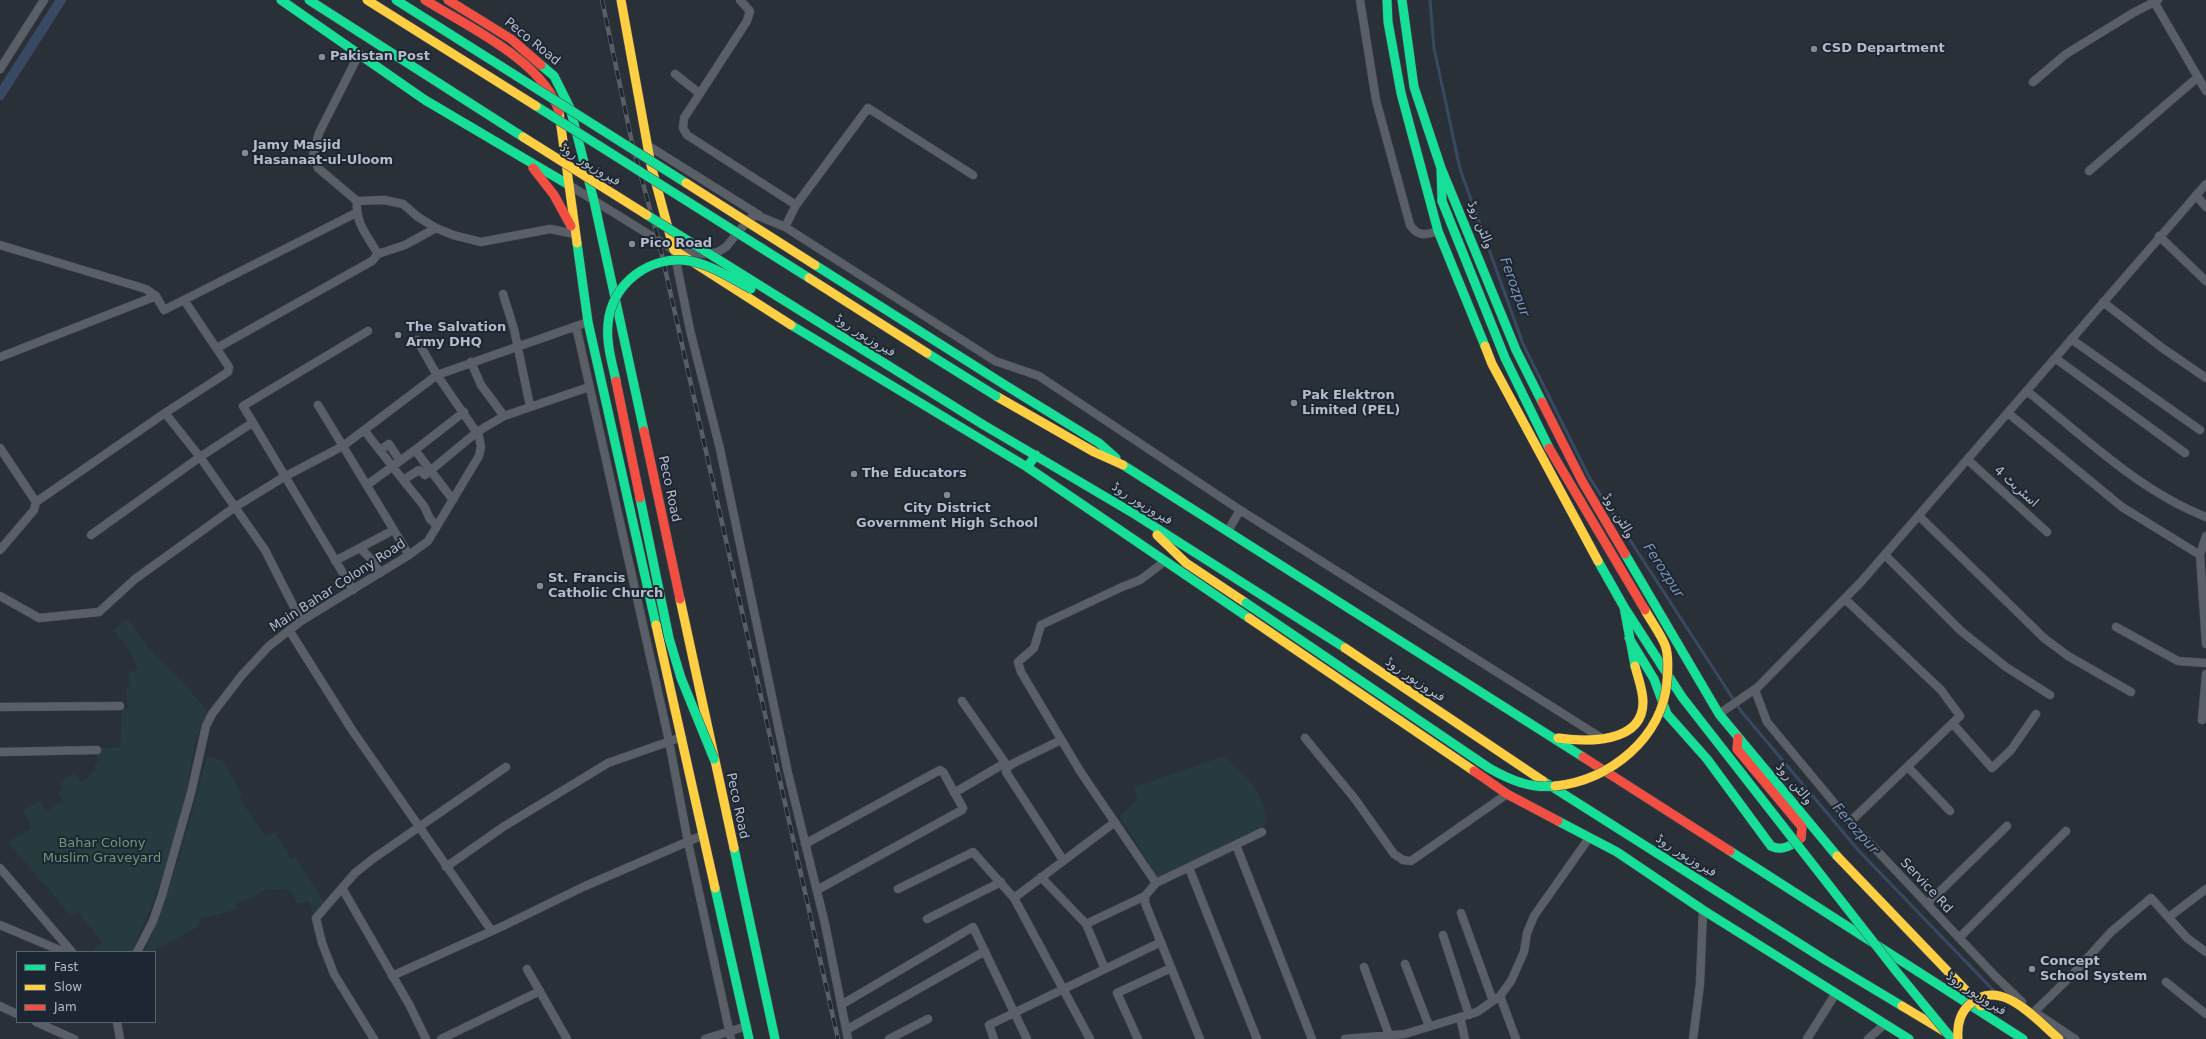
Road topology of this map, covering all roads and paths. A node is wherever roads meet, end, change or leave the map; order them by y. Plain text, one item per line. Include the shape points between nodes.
1 (44, 0) edge
2 (281, 0) edge
3 (309, 0) edge
4 (367, 0) edge
5 (396, 0) edge
6 (425, 0) edge
7 (448, 0) edge
8 (621, 0) edge
9 (740, 0) edge
10 (1360, 0) edge
11 (1387, 0) edge
12 (1402, 0) edge
13 (2155, 0) edge
14 (358, 54) junction
15 (0, 69) edge
16 (675, 74) dead end
17 (2198, 77) junction
18 (2033, 82) dead end
19 (2206, 91) edge
20 (699, 92) junction
21 (648, 145) junction
22 (526, 160) junction
23 (1441, 168) junction
24 (2089, 172) dead end
25 (974, 175) dead end
26 (2206, 184) edge
27 (569, 185) junction
28 (2196, 195) junction
29 (357, 201) junction
30 (594, 201) junction
31 (796, 205) junction
32 (2206, 207) edge
33 (356, 212) junction
34 (760, 215) junction
35 (785, 227) junction
36 (436, 228) junction
37 (1438, 232) junction
38 (575, 234) junction
39 (2159, 236) junction
40 (0, 245) edge
41 (674, 250) junction
42 (378, 254) junction
43 (2206, 281) edge
44 (503, 294) dead end
45 (156, 296) junction
46 (184, 300) junction
47 (2103, 302) junction
48 (588, 322) junction
49 (816, 322) junction
50 (576, 326) junction
51 (368, 331) dead end
52 (2071, 339) junction
53 (417, 340) dead end
54 (516, 346) junction
55 (217, 348) junction
56 (0, 357) edge
57 (2055, 358) junction
58 (471, 362) junction
59 (437, 375) junction
60 (2206, 378) edge
61 (589, 387) junction
62 (2027, 391) junction
63 (318, 405) dead end
64 (530, 406) junction
65 (464, 412) junction
66 (165, 413) junction
67 (2008, 413) junction
68 (504, 416) junction
69 (252, 423) junction
70 (364, 430) junction
71 (2200, 430) dead end
72 (477, 432) junction
73 (343, 446) junction
74 (0, 448) edge
75 (380, 450) junction
76 (415, 450) junction
77 (2185, 454) dead end
78 (1036, 455) junction
79 (200, 457) junction
80 (1968, 460) junction
81 (400, 461) junction
82 (392, 467) junction
83 (1027, 467) junction
84 (1126, 467) junction
85 (430, 470) junction
86 (284, 477) junction
87 (403, 480) junction
88 (367, 485) junction
89 (453, 500) junction
90 (36, 502) junction
91 (235, 507) junction
92 (1240, 510) junction
93 (1136, 515) junction
94 (1919, 516) junction
95 (2206, 517) edge
96 (437, 526) junction
97 (1228, 531) junction
98 (2047, 532) dead end
99 (388, 533) dead end
100 (91, 535) dead end
101 (2206, 536) edge
102 (360, 548) junction
103 (0, 550) edge
104 (641, 550) junction
105 (625, 553) junction
106 (409, 555) junction
107 (1885, 555) junction
108 (2200, 555) junction
109 (335, 561) junction
110 (1164, 562) junction
111 (380, 573) junction
112 (353, 590) junction
113 (0, 596) edge
114 (1845, 599) junction
115 (1624, 607) junction
116 (301, 621) junction
117 (2116, 627) dead end
118 (289, 630) junction
119 (1630, 638) junction
120 (2206, 643) edge
121 (2206, 663) edge
122 (2206, 674) edge
123 (1755, 690) junction
124 (2206, 691) edge
125 (2131, 692) dead end
126 (2050, 695) dead end
127 (962, 701) dead end
128 (120, 706) dead end
129 (0, 708) edge
130 (1719, 714) junction
131 (2036, 714) dead end
132 (2202, 720) dead end
133 (1953, 724) junction
134 (682, 737) junction
135 (1552, 737) junction
136 (1305, 738) dead end
137 (1738, 738) junction
138 (1061, 740) junction
139 (1603, 740) junction
140 (669, 741) junction
141 (97, 750) dead end
142 (0, 752) edge
143 (714, 759) junction
144 (1006, 765) junction
145 (506, 767) dead end
146 (1908, 767) junction
147 (954, 793) junction
148 (1507, 794) junction
149 (1950, 811) dead end
150 (1115, 822) junction
151 (1850, 822) junction
152 (2007, 826) dead end
153 (419, 828) junction
154 (2066, 831) dead end
155 (1262, 832) dead end
156 (703, 835) junction
157 (1589, 838) junction
158 (688, 842) junction
159 (805, 844) junction
160 (1236, 845) junction
161 (1063, 860) junction
162 (446, 867) junction
163 (0, 868) edge
164 (1189, 868) junction
165 (1041, 877) junction
166 (1001, 882) junction
167 (1156, 883) junction
168 (342, 888) junction
169 (898, 889) dead end
170 (2206, 889) edge
171 (817, 890) junction
172 (1145, 896) junction
173 (1014, 898) junction
174 (1927, 904) junction
175 (1703, 910) junction
176 (1461, 913) dead end
177 (2169, 917) junction
178 (927, 919) dead end
179 (1086, 924) junction
180 (0, 925) edge
181 (492, 930) junction
182 (1443, 935) dead end
183 (1959, 938) junction
184 (1161, 942) junction
185 (62, 951) edge
186 (71, 951) edge
187 (138, 951) edge
188 (985, 951) junction
189 (2206, 952) edge
190 (1405, 964) dead end
191 (1364, 967) dead end
192 (1171, 968) junction
193 (527, 969) dead end
194 (1105, 969) junction
195 (392, 976) junction
196 (2166, 982) dead end
197 (1064, 989) junction
198 (540, 991) junction
199 (1836, 993) junction
200 (1500, 996) junction
201 (1492, 1001) junction
202 (841, 1005) junction
203 (0, 1006) edge
204 (1015, 1012) junction
205 (2034, 1012) junction
206 (16, 1014) edge
207 (2206, 1014) edge
208 (1469, 1015) junction
209 (1460, 1017) junction
210 (928, 1019) dead end
211 (1996, 1022) junction
212 (38, 1023) edge
213 (117, 1023) edge
214 (1885, 1024) junction
215 (747, 1026) junction
216 (1428, 1026) junction
217 (846, 1030) junction
218 (1389, 1035) junction
219 (730, 1036) edge
220 (71, 1038) edge
221 (120, 1039) edge
222 (374, 1039) edge
223 (426, 1039) edge
224 (441, 1039) edge
225 (567, 1039) edge
226 (705, 1039) edge
227 (749, 1039) edge
228 (775, 1039) edge
229 (848, 1039) edge
230 (889, 1039) edge
231 (994, 1039) edge
232 (1027, 1039) edge
233 (1090, 1039) edge
234 (1138, 1039) edge
235 (1200, 1039) edge
236 (1257, 1039) edge
237 (1312, 1039) edge
238 (1345, 1039) edge
239 (1465, 1039) edge
240 (1516, 1039) edge
241 (1692, 1039) edge
242 (1807, 1039) edge
243 (1868, 1039) edge
244 (1909, 1039) edge
245 (1952, 1039) edge
246 (1958, 1039) edge
247 (2022, 1039) edge
248 (2059, 1039) edge
249 (2075, 1039) edge

1 - 15 street
2 - 14 main road
3 - 49 main road, فیروزپور روڈ, bridge
4 - 84 main road, فیروزپور روڈ, bridge via 996,396 1094,452
5 - 84 main road, bridge via 1099,443
6 - 27 main road, Peco Road via 530,68 540,80 558,106
7 - 30 main road, Peco Road via 511,39 554,76 570,108
8 - 21 main road
9 - 20 street via 750,11 747,21
10 - 37 street via 1376,100 1410,225 1418,234
11 - 37 main road via 1388,22 1400,93
12 - 23 main road, والٹن روڈ via 1414,87
13 - 17 street
13 - 18 street via 2066,54
14 - 22 main road via 425,100
14 - 29 street via 320,133 313,155 318,168
16 - 20 street
17 - 19 street
17 - 24 street
20 - 31 street via 684,118 683,128 687,135
21 - 34 street
21 - 41 main road
22 - 27 main road
22 - 38 main road via 554,195
23 - 93 main road, bridge via 1442,201 1505,358 1544,439 1665,645 1668,663 1666,698 1656,722 1644,741 1626,758 1608,769 1555,787 1513,780 1490,770 1447,738 1186,563
23 - 130 main road, والٹن روڈ via 1516,350 1582,481
25 - 31 street via 868,108
26 - 28 street
27 - 30 street
27 - 38 main road, Peco Road
28 - 32 street
28 - 39 street
29 - 33 street
29 - 36 street via 384,200 403,204
30 - 41 street
30 - 143 main road, Peco Road
31 - 35 street
33 - 42 street via 360,226
33 - 46 street
34 - 35 street
34 - 41 street via 749,219 726,247 718,252 705,254
35 - 92 street via 995,361 1039,376
36 - 38 street via 481,242 550,229
36 - 42 street via 405,246
37 - 115 main road via 1492,364
38 - 48 main road, Peco Road
39 - 43 street
39 - 47 street
40 - 45 street via 146,289
41 - 83 main road via 818,342
41 - 159 street via 690,330 720,449 771,697
42 - 55 street via 372,261
44 - 54 street via 514,329
45 - 46 street via 164,310
45 - 56 street
46 - 55 street
47 - 52 street
47 - 60 street
48 - 50 street
48 - 104 main road, Peco Road
49 - 78 main road, فیروزپور روڈ, bridge
49 - 143 main road, bridge via 711,269 690,261 674,260 656,262 640,270 618,292 610,310 608,344 669,638 681,678
50 - 54 street
50 - 61 street
51 - 69 street via 246,403 243,406
52 - 57 street
52 - 71 street
53 - 59 street, Main Bahar Colony Road
54 - 58 street
54 - 64 street
55 - 66 street via 229,367 228,372
57 - 62 street
57 - 77 street
58 - 59 street
58 - 68 street via 481,386
59 - 65 street, Main Bahar Colony Road
59 - 70 street
61 - 64 street
61 - 105 street
62 - 67 street
62 - 95 street via 2131,475 2178,506
63 - 73 street
64 - 68 street
65 - 72 street, Main Bahar Colony Road
65 - 76 street
66 - 79 street
66 - 90 street
67 - 80 street
67 - 108 street via 2122,507
68 - 72 street
69 - 79 street
69 - 86 street
70 - 73 street
70 - 75 street
72 - 85 street
72 - 89 street, Main Bahar Colony Road via 482,447 479,456
73 - 86 street
73 - 88 street
74 - 90 street
75 - 81 street via 389,444
75 - 82 street
76 - 81 street
76 - 85 street
78 - 83 main road
78 - 93 main road, فیروزپور روڈ
79 - 91 street
79 - 100 street
80 - 94 street
80 - 98 street, اسٹریٹ 4
81 - 82 street
82 - 87 street
82 - 88 street
83 - 110 main road
84 - 97 main road, فیروزپور روڈ
85 - 87 street via 425,475 419,470
85 - 89 street
86 - 91 street
86 - 109 street
87 - 96 street
88 - 106 street
89 - 96 street, Main Bahar Colony Road
90 - 103 street via 34,510
91 - 113 street via 135,579 99,612 39,618
91 - 116 street via 265,550
92 - 97 street
92 - 139 street
93 - 246 main road, فیروزپور روڈ via 1344,647 1513,761 1827,961
94 - 107 street
94 - 125 street via 2044,638 2068,656
96 - 106 street, Main Bahar Colony Road via 428,541
97 - 135 main road, فیروزپور روڈ
99 - 102 street
101 - 108 street
102 - 109 street
102 - 111 street
104 - 105 street
104 - 134 main road, Peco Road
105 - 140 street
106 - 111 street, Main Bahar Colony Road
107 - 114 street
107 - 126 street via 1961,631 2006,667
108 - 120 street
109 - 112 street
110 - 138 street via 1140,580 1041,625 1034,648 1018,662 1021,672
110 - 148 main road
111 - 112 street, Main Bahar Colony Road
112 - 116 street, Main Bahar Colony Road
114 - 123 street
114 - 133 street via 1941,690 1960,716
115 - 119 main road
115 - 245 main road, bridge via 1682,697
116 - 118 street, Main Bahar Colony Road
117 - 121 street via 2178,662
118 - 153 street via 352,730
118 - 187 street, Main Bahar Colony Road via 269,646 242,675 212,714 206,726 191,792 162,895 153,921
119 - 137 main road via 1652,675 1671,720 1707,759 1771,846 1777,849 1791,846 1802,837 1802,827 1737,749
119 - 139 main road via 1643,700 1642,712 1632,726 1618,737
122 - 124 street
123 - 130 street
123 - 151 street, Service Rd via 1767,722
124 - 132 street
127 - 144 street
128 - 129 street
130 - 137 main road, والٹن روڈ
131 - 133 street via 2011,750 1992,768
133 - 146 street
134 - 140 street
134 - 156 main road, Peco Road
135 - 139 main road via 1576,741
135 - 211 main road, فیروزپور روڈ
136 - 148 street via 1355,799 1394,854 1403,860 1411,861
137 - 211 main road, والٹن روڈ via 1836,855
138 - 144 street
138 - 150 street
140 - 158 street
140 - 162 street via 608,763 503,827
141 - 142 street
143 - 228 main road, Peco Road
144 - 147 street
144 - 161 street via 1006,772
145 - 153 street
146 - 149 street
146 - 151 street
147 - 159 street via 940,770
147 - 171 street via 962,810
148 - 157 main road
150 - 161 street
150 - 167 street
151 - 174 street, Service Rd
152 - 174 street
153 - 162 street
153 - 168 street via 374,858 355,873
154 - 183 street
155 - 160 street
156 - 158 street
156 - 215 main road, Peco Road
157 - 175 main road via 1617,852
157 - 200 street via 1534,916 1527,933 1524,952 1511,981
158 - 181 street via 583,886
158 - 219 street
159 - 171 street
160 - 164 street
160 - 237 street
161 - 165 street
162 - 181 street
163 - 186 street
164 - 167 street
164 - 236 street
165 - 173 street
165 - 179 street
166 - 169 street via 972,852
166 - 173 street
166 - 178 street
167 - 172 street
168 - 195 street
168 - 222 street via 316,918 334,974
170 - 177 street
171 - 202 street
172 - 179 street
172 - 184 street via 1145,904
173 - 197 street
174 - 183 street, Service Rd
175 - 199 main road
175 - 241 street via 1700,984
176 - 201 street
177 - 189 street via 2187,938
177 - 205 street via 2151,898 2110,932 2074,973
179 - 194 street
180 - 185 street
181 - 195 street
182 - 208 street
183 - 205 street, Service Rd
184 - 192 street
184 - 194 street
188 - 202 street via 973,927
188 - 204 street
188 - 217 street
190 - 216 street
191 - 218 street
192 - 234 street via 1117,993
192 - 235 street
193 - 198 street
194 - 197 street
195 - 223 street
196 - 207 street
197 - 204 street
197 - 233 street
198 - 224 street
198 - 225 street
199 - 214 main road
199 - 242 street
200 - 201 street
200 - 240 street
201 - 208 street
202 - 217 street
203 - 206 street
204 - 231 street via 988,1025
204 - 232 street
205 - 249 street, Service Rd
208 - 209 street
209 - 216 street
209 - 239 street
210 - 230 street
211 - 247 main road, فیروزپور روڈ
212 - 220 street
213 - 221 street
214 - 243 street
214 - 244 main road
215 - 219 street
215 - 227 main road, Peco Road
216 - 218 street via 1405,1034
217 - 229 street
218 - 238 street
219 - 226 street
246 - 248 main road, bridge via 1957,1029 1966,1008 1977,998 1990,994 2005,996 2018,1002

